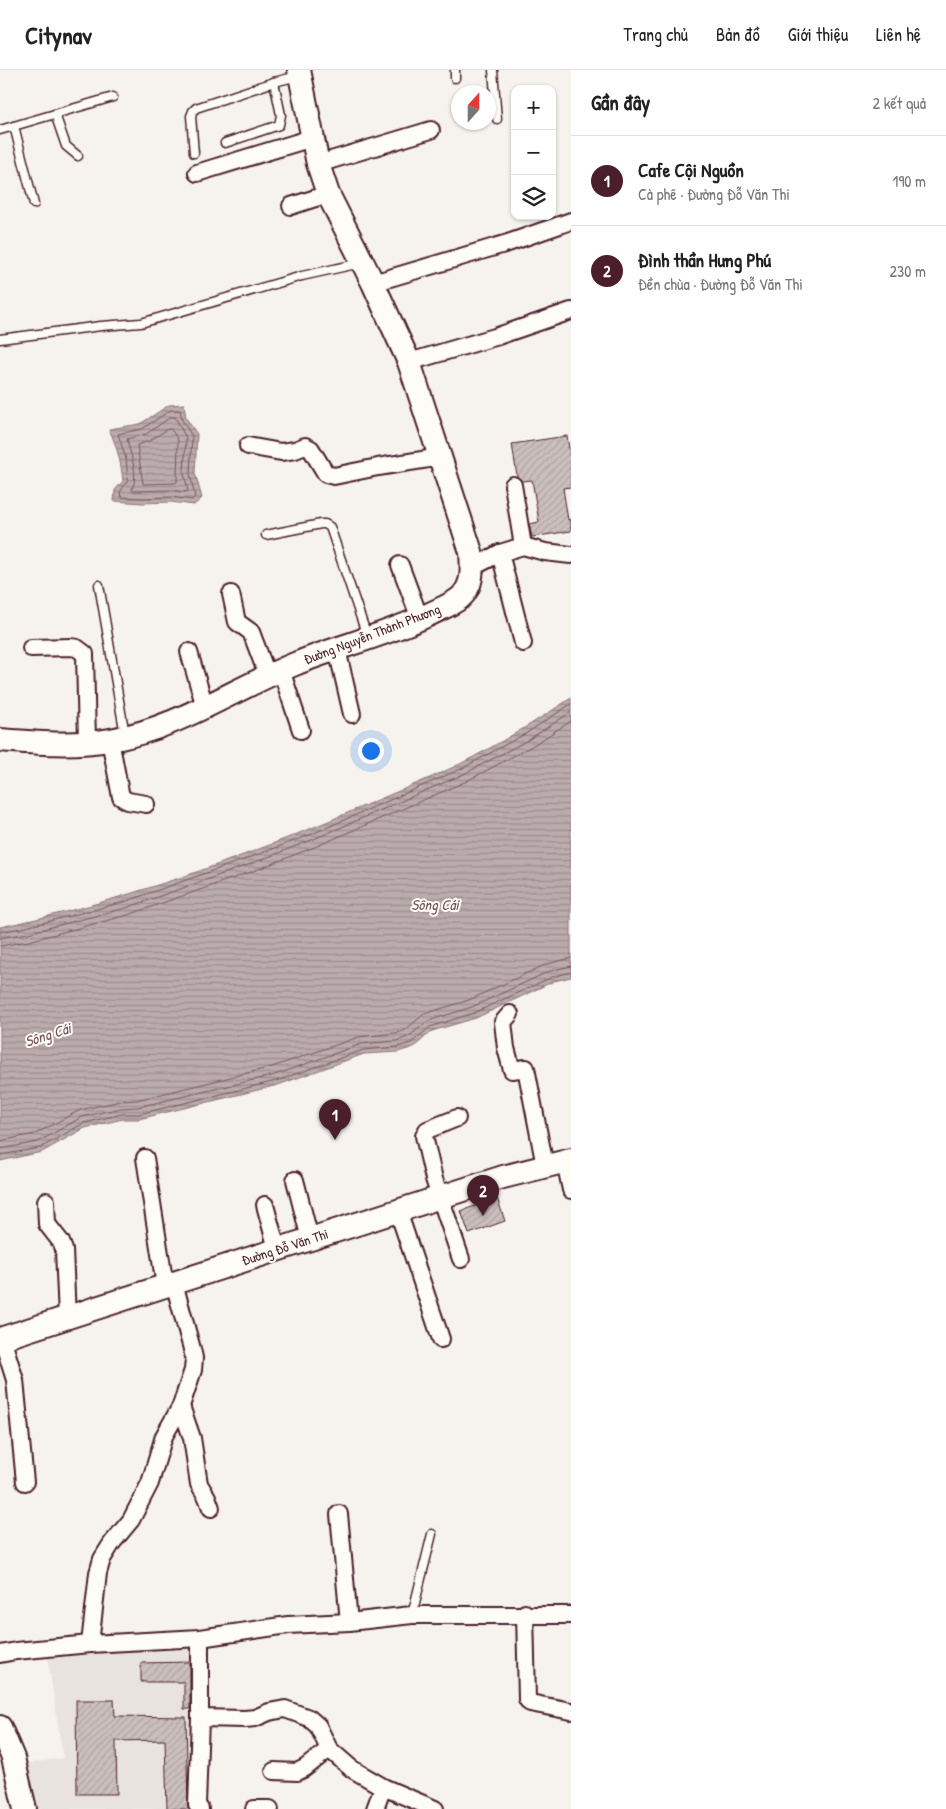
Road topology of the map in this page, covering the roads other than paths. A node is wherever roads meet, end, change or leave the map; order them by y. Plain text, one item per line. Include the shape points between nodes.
1 (493, 70) edge
2 (299, 73) edge
3 (274, 82) junction
4 (494, 85) edge
5 (113, 97) dead end
6 (54, 114) junction
7 (14, 126) junction
8 (0, 130) edge
9 (431, 130) dead end
10 (312, 138) junction
11 (225, 144) dead end
12 (194, 153) dead end
13 (78, 156) dead end
14 (318, 164) junction
15 (197, 173) dead end
16 (328, 194) junction
17 (34, 204) dead end
18 (292, 206) dead end
19 (571, 221) edge
20 (368, 273) junction
21 (571, 311) edge
22 (0, 340) edge
23 (409, 362) junction
24 (248, 446) dead end
25 (441, 458) junction
26 (513, 485) dead end
27 (266, 535) dead end
28 (523, 546) junction
29 (500, 553) junction
30 (571, 555) edge
31 (400, 565) dead end
32 (473, 567) junction
33 (99, 585) dead end
34 (231, 594) dead end
35 (420, 619) junction
36 (368, 638) junction
37 (523, 644) dead end
38 (30, 648) dead end
39 (337, 649) junction
40 (189, 652) dead end
41 (274, 674) junction
42 (205, 707) junction
43 (352, 714) dead end
44 (301, 730) dead end
45 (118, 739) junction
46 (0, 740) edge
47 (87, 742) junction
48 (146, 804) dead end
49 (510, 1014) dead end
50 (457, 1118) dead end
51 (145, 1158) dead end
52 (560, 1162) edge
53 (295, 1180) dead end
54 (571, 1190) edge
55 (441, 1197) junction
56 (46, 1201) dead end
57 (265, 1205) dead end
58 (398, 1211) junction
59 (310, 1239) junction
60 (277, 1249) junction
61 (461, 1259) dead end
62 (169, 1284) junction
63 (67, 1317) junction
64 (1, 1338) edge
65 (441, 1339) dead end
66 (181, 1406) junction
67 (25, 1482) dead end
68 (211, 1508) dead end
69 (339, 1514) dead end
70 (432, 1534) dead end
71 (525, 1613) junction
72 (412, 1615) junction
73 (571, 1615) edge
74 (349, 1622) junction
75 (200, 1638) junction
76 (90, 1644) junction
77 (0, 1654) edge
78 (571, 1711) edge
79 (200, 1718) junction
80 (0, 1727) edge
81 (329, 1749) junction
82 (274, 1771) dead end
83 (384, 1787) junction
84 (25, 1809) edge
85 (200, 1809) edge
86 (254, 1809) edge
87 (270, 1809) edge
88 (375, 1809) edge
89 (435, 1809) edge

1 - 4 lane
2 - 3 lane
2 - 10 main road, Đường Nguyễn Thành Phương
3 - 11 lane via 281,115 278,125
3 - 12 lane via 193,111
5 - 6 lane
6 - 7 lane
6 - 13 lane via 66,146
7 - 8 lane
7 - 17 lane
9 - 14 street
10 - 14 main road, Đường Nguyễn Thành Phương
10 - 15 street
14 - 16 main road, Đường Nguyễn Thành Phương
16 - 18 street
16 - 20 main road, Đường Nguyễn Thành Phương
19 - 20 street via 508,243
20 - 22 lane via 302,276 141,323
20 - 23 main road, Đường Nguyễn Thành Phương
21 - 23 street
23 - 25 main road, Đường Nguyễn Thành Phương
24 - 25 street via 281,452 305,446 311,449 326,474 334,476
25 - 32 main road, Đường Nguyễn Thành Phương via 469,544
26 - 28 street
27 - 36 lane via 321,524 330,527
28 - 29 street
28 - 30 street
29 - 32 street
29 - 37 street
31 - 35 street
32 - 35 main road, Đường Nguyễn Thành Phương via 471,582 462,596
33 - 45 lane
34 - 41 street via 237,622 251,632
35 - 36 main road, Đường Nguyễn Thành Phương
36 - 39 main road, Đường Nguyễn Thành Phương
38 - 47 street via 71,647 85,654
39 - 41 main road, Đường Nguyễn Thành Phương
39 - 43 street
40 - 42 street
41 - 42 main road, Đường Nguyễn Thành Phương
41 - 44 street
42 - 45 main road, Đường Nguyễn Thành Phương via 172,723
45 - 47 main road, Đường Nguyễn Thành Phương
45 - 48 street via 121,797
46 - 47 main road, Đường Nguyễn Thành Phương
49 - 52 street via 502,1027 512,1070 526,1068
50 - 55 street via 427,1130 424,1136
51 - 62 street
52 - 54 street
52 - 55 main road, Đường Đỗ Văn Thi
53 - 59 street
55 - 58 main road, Đường Đỗ Văn Thi
55 - 61 street
56 - 63 street via 48,1224 64,1250
57 - 60 street
58 - 59 main road, Đường Đỗ Văn Thi
58 - 65 street
59 - 60 main road, Đường Đỗ Văn Thi
60 - 62 main road, Đường Đỗ Văn Thi
62 - 63 main road, Đường Đỗ Văn Thi
62 - 66 street via 194,1358
63 - 64 main road, Đường Đỗ Văn Thi
64 - 67 street via 16,1380
66 - 68 street via 192,1438 199,1484 208,1496
66 - 76 street via 164,1436 150,1484 131,1520 102,1560
69 - 74 street
70 - 72 lane
71 - 72 street
71 - 73 street
71 - 78 street via 527,1699 540,1706
72 - 74 street
74 - 75 street via 288,1625
75 - 76 street
75 - 79 street
76 - 77 street
79 - 81 street via 250,1719 285,1709 309,1718 318,1726
79 - 85 street via 197,1805
80 - 84 main road via 13,1758
81 - 82 street via 296,1772
81 - 83 street via 352,1770
83 - 88 street
83 - 89 street
86 - 87 street

